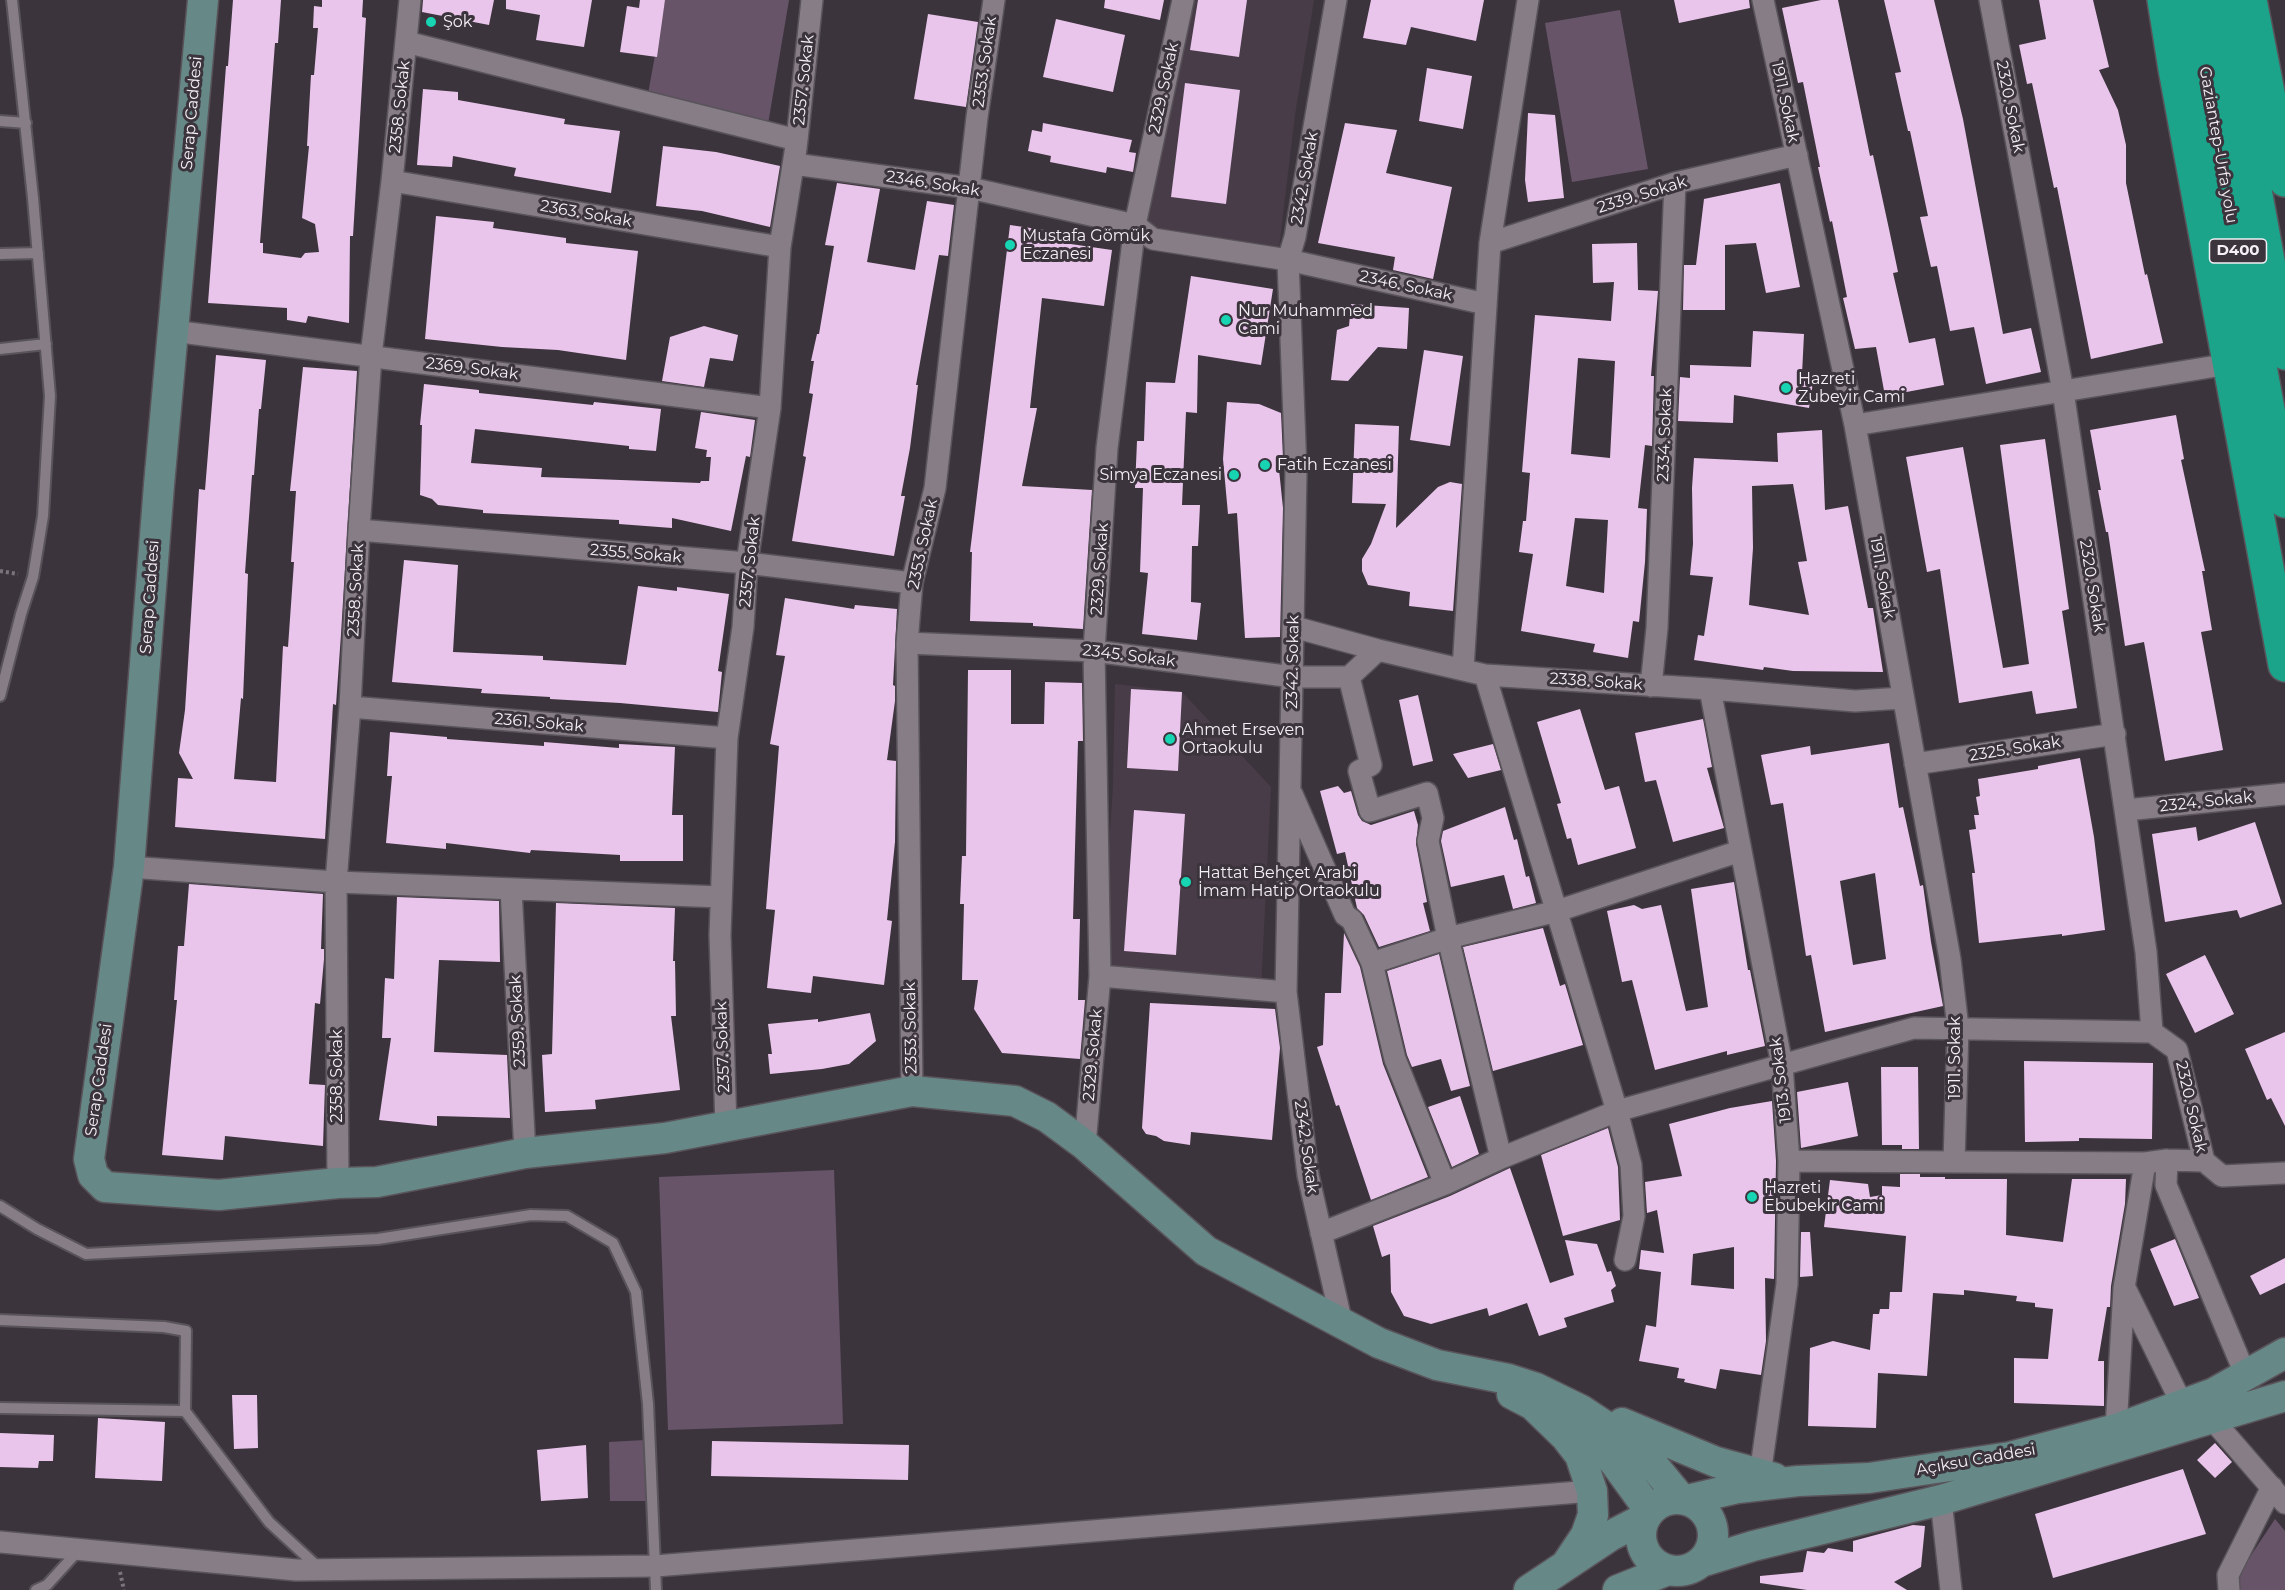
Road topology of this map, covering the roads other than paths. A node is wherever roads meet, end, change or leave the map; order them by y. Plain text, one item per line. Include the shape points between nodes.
1 (12, 0) edge
2 (202, 0) edge
3 (410, 0) edge
4 (812, 0) edge
5 (994, 0) edge
6 (1183, 0) edge
7 (1336, 0) edge
8 (1528, 0) edge
9 (1763, 0) edge
10 (1990, 0) edge
11 (2164, 0) edge
12 (2192, 0) edge
13 (2220, 0) edge
14 (2250, 0) edge
15 (406, 42) junction
16 (0, 121) edge
17 (26, 123) junction
18 (797, 140) junction
19 (1797, 155) junction
20 (2285, 180) edge
21 (392, 181) junction
22 (1675, 183) junction
23 (970, 188) junction
24 (1135, 225) junction
25 (1490, 243) junction
26 (780, 248) junction
27 (38, 253) junction
28 (0, 254) edge
29 (1288, 261) junction
30 (1485, 304) junction
31 (173, 331) junction
32 (46, 344) junction
33 (0, 349) edge
34 (2285, 353) edge
35 (371, 356) junction
36 (2229, 364) junction
37 (2063, 391) junction
38 (770, 408) junction
39 (1855, 425) junction
40 (2285, 501) edge
41 (358, 530) junction
42 (747, 563) junction
43 (912, 583) junction
44 (1294, 627) junction
45 (908, 643) junction
46 (1378, 650) junction
47 (1094, 651) junction
48 (2285, 665) edge
49 (1463, 669) junction
50 (1485, 675) junction
51 (1293, 677) junction
52 (1349, 677) junction
53 (1651, 686) junction
54 (1710, 688) junction
55 (0, 696) edge
56 (1903, 698) junction
57 (350, 707) junction
58 (2115, 734) junction
59 (727, 738) junction
60 (1915, 764) junction
61 (1289, 785) junction
62 (2285, 794) edge
63 (2126, 810) junction
64 (1740, 851) junction
65 (129, 867) junction
66 (336, 882) junction
67 (511, 889) junction
68 (721, 897) junction
69 (1557, 911) junction
70 (1448, 938) junction
71 (1372, 963) junction
72 (1100, 976) junction
73 (1286, 992) junction
74 (1958, 1028) junction
75 (2152, 1032) junction
76 (1782, 1065) junction
77 (912, 1091) junction
78 (1617, 1110) junction
79 (726, 1127) junction
80 (1085, 1145) junction
81 (525, 1153) junction
82 (1501, 1158) junction
83 (2167, 1160) junction
84 (1789, 1161) junction
85 (2204, 1161) junction
86 (1954, 1162) junction
87 (2145, 1163) junction
88 (2285, 1173) edge
89 (338, 1183) junction
90 (1445, 1184) junction
91 (0, 1206) edge
92 (1321, 1233) junction
93 (1625, 1260) dead end
94 (2124, 1288) junction
95 (0, 1320) edge
96 (1342, 1324) junction
97 (2285, 1353) edge
98 (1437, 1365) junction
99 (2246, 1376) junction
100 (1536, 1388) junction
101 (2285, 1396) edge
102 (2182, 1404) junction
103 (0, 1408) edge
104 (1581, 1410) junction
105 (186, 1411) junction
106 (2212, 1419) junction
107 (2116, 1429) junction
108 (1760, 1475) junction
109 (1798, 1481) junction
110 (1592, 1491) junction
111 (2278, 1495) edge
112 (1684, 1500) junction
113 (1941, 1500) junction
114 (1647, 1514) junction
115 (0, 1542) edge
116 (78, 1551) junction
117 (1701, 1562) junction
118 (1566, 1565) junction
119 (655, 1566) junction
120 (320, 1569) junction
121 (1668, 1570) junction
122 (36, 1590) edge
123 (656, 1590) edge
124 (1529, 1590) edge
125 (1618, 1590) edge
126 (1951, 1590) edge
127 (2229, 1590) edge

1 - 17 lane
2 - 31 street, Serap Caddesi
3 - 15 street, 2358. Sokak
4 - 18 street, 2357. Sokak
5 - 23 street, 2353. Sokak
6 - 24 street, 2329. Sokak
7 - 29 street, 2342. Sokak
8 - 25 street
9 - 19 street, 1911. Sokak
10 - 37 street, 2320. Sokak
11 - 36 highway
12 - 40 highway, Gaziantep-Urfa yolu / D400
13 - 34 highway, Gaziantep-Urfa yolu / D400
14 - 20 highway
15 - 18 street
15 - 21 street, 2358. Sokak
16 - 17 lane
17 - 27 lane
18 - 23 street, 2346. Sokak via 794,164
18 - 26 street, 2357. Sokak
19 - 22 street, 2339. Sokak
19 - 39 street, 1911. Sokak
21 - 26 street, 2363. Sokak
21 - 35 street, 2358. Sokak
22 - 25 street, 2339. Sokak
22 - 53 street, 2334. Sokak via 1657,628
23 - 24 street, 2346. Sokak
23 - 43 street, 2353. Sokak via 934,488
24 - 29 street, 2346. Sokak via 1153,239
24 - 47 street, 2329. Sokak via 1107,448
25 - 30 street
26 - 38 street, 2357. Sokak
27 - 28 lane
27 - 32 lane
29 - 30 street, 2346. Sokak
29 - 44 street, 2342. Sokak via 1296,471
30 - 49 street
31 - 35 street, 2369. Sokak
31 - 65 street, Serap Caddesi
32 - 33 lane
32 - 55 lane via 50,396 44,516 33,577
35 - 38 street, 2369. Sokak
35 - 41 street, 2358. Sokak
36 - 37 street
36 - 48 highway
37 - 39 street
37 - 58 street, 2320. Sokak
38 - 42 street, 2357. Sokak
39 - 56 street, 1911. Sokak
41 - 42 street, 2355. Sokak
41 - 57 street, 2358. Sokak
42 - 43 street, 2355. Sokak
42 - 59 street, 2357. Sokak via 743,627
43 - 45 street, 2353. Sokak
44 - 46 street, 2338. Sokak
44 - 51 street, 2342. Sokak
45 - 47 street, 2345. Sokak
45 - 77 street, 2353. Sokak
46 - 49 street, 2338. Sokak
46 - 52 street
47 - 51 street, 2345. Sokak
47 - 72 street, 2329. Sokak
49 - 50 street, 2338. Sokak
50 - 53 street, 2338. Sokak
50 - 69 street
51 - 52 street, 2345. Sokak
51 - 61 street, 2342. Sokak
52 - 70 street via 1371,765 1359,771 1370,811 1427,793 1433,818 1428,841
53 - 54 street, 2338. Sokak
54 - 56 street, 2338. Sokak via 1855,701
54 - 64 street, 1913. Sokak
56 - 60 street, 1911. Sokak
57 - 59 street, 2361. Sokak
57 - 66 street, 2358. Sokak
58 - 60 street, 2325. Sokak
58 - 63 street, 2320. Sokak
59 - 68 street, 2357. Sokak
60 - 74 street, 1911. Sokak via 1950,959
61 - 71 street via 1345,915 1352,920
61 - 73 street, 2342. Sokak
62 - 63 street, 2324. Sokak
63 - 75 street, 2320. Sokak via 2146,952
64 - 69 street
64 - 76 street, 1913. Sokak
65 - 66 street
65 - 89 street, Serap Caddesi via 89,1159 93,1175 105,1187 219,1195
66 - 67 street
66 - 89 street, 2358. Sokak
67 - 68 street
67 - 81 street, 2359. Sokak
68 - 79 street, 2357. Sokak
69 - 70 street
69 - 78 street
70 - 71 street
70 - 82 street
71 - 90 street via 1395,1059
72 - 73 street
72 - 80 street, 2329. Sokak
73 - 92 street, 2342. Sokak via 1308,1175
74 - 75 street
74 - 76 street via 1914,1028
74 - 86 street, 1911. Sokak
75 - 85 street, 2320. Sokak via 2177,1050
76 - 78 street
76 - 84 street, 1913. Sokak
77 - 79 street
77 - 80 street via 1015,1101 1047,1117
78 - 82 street
78 - 93 street via 1632,1176 1634,1216
79 - 81 street via 665,1138
80 - 96 street via 1206,1251
81 - 89 street via 377,1182
82 - 90 street
83 - 85 street
83 - 87 street
83 - 99 street via 2166,1185
84 - 86 street
84 - 108 street, 1913. Sokak via 1787,1284
85 - 88 street via 2222,1176
86 - 87 street
87 - 94 street
90 - 92 street
91 - 119 lane via 86,1254 378,1239 531,1215 567,1216 613,1243 636,1292 648,1404
92 - 96 street, 2342. Sokak
94 - 102 street
94 - 107 street
95 - 105 lane via 186,1331
96 - 98 street
97 - 99 street, Açıksu Caddesi
98 - 100 street
98 - 110 street via 1511,1394 1548,1418 1580,1455
99 - 102 street, Açıksu Caddesi
100 - 104 street
100 - 114 street via 1573,1413 1587,1428
101 - 106 street, Açıksu Caddesi
102 - 107 street, Açıksu Caddesi
103 - 105 lane
104 - 108 street
104 - 112 street via 1640,1449
105 - 120 lane via 270,1522
106 - 111 street
106 - 113 street, Açıksu Caddesi
107 - 109 street, Açıksu Caddesi via 2010,1457 1869,1478
108 - 109 street
109 - 112 street, Açıksu Caddesi via 1737,1488
110 - 118 street via 1593,1515 1586,1535
110 - 119 street
111 - 127 street via 2228,1575
112 - 114 street via 1663,1501
112 - 117 street via 1698,1506 1712,1526 1710,1549
113 - 117 street, Açıksu Caddesi
113 - 126 street
114 - 118 street
114 - 121 street via 1641,1530 1645,1553 1652,1562
115 - 116 street
116 - 120 street
116 - 122 lane via 47,1585
117 - 121 street via 1684,1571
118 - 124 street
119 - 120 street
119 - 123 lane
121 - 125 street

